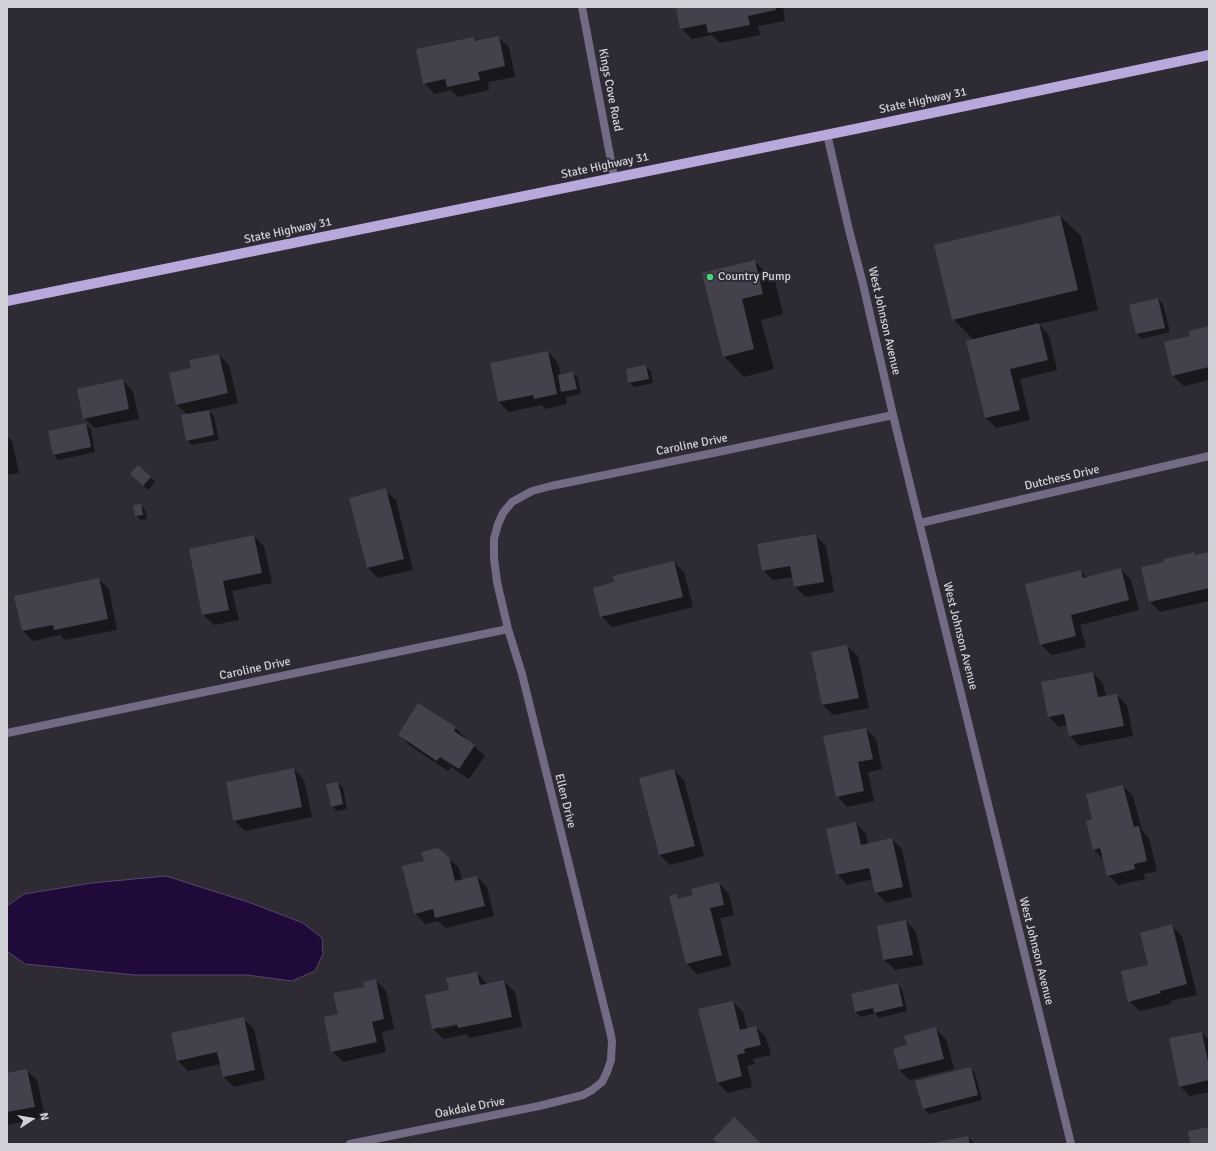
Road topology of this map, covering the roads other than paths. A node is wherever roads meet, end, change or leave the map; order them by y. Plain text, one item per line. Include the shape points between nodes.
1 (582, 7) edge
2 (1209, 55) edge
3 (827, 134) junction
4 (614, 177) junction
5 (7, 301) edge
6 (893, 415) junction
7 (1209, 456) edge
8 (504, 513) joint
9 (920, 523) junction
10 (508, 629) junction
11 (7, 733) edge
12 (592, 1090) joint
13 (350, 1144) edge
14 (1071, 1144) edge

1 - 4 street, Kings Cove Road
2 - 3 main road, State Highway 31
3 - 4 main road, State Highway 31
3 - 6 street, West Johnson Avenue
4 - 5 main road, State Highway 31
6 - 8 street, Caroline Drive via 551,486 532,491 512,502
6 - 9 street, West Johnson Avenue
7 - 9 street, Dutchess Drive
8 - 10 street, Ellen Drive via 494,539 494,558
9 - 14 street, West Johnson Avenue
10 - 11 street, Caroline Drive
10 - 12 street, Ellen Drive via 522,674 612,1041 611,1060 607,1072 602,1082
12 - 13 street, Oakdale Drive via 571,1099

